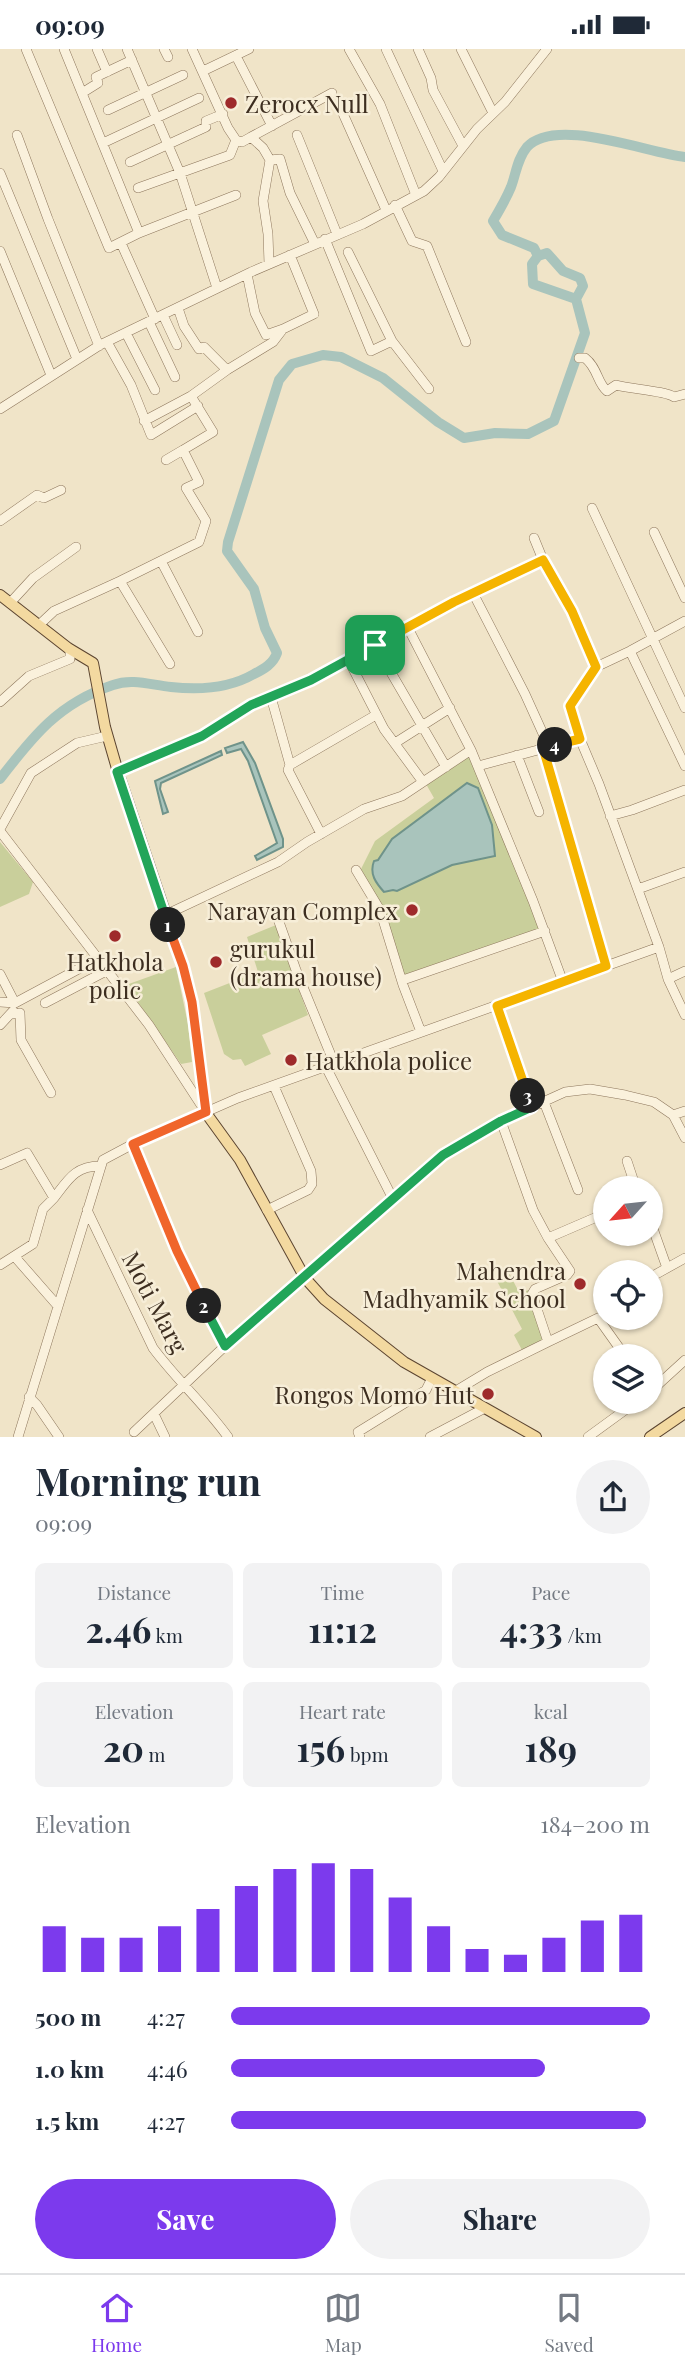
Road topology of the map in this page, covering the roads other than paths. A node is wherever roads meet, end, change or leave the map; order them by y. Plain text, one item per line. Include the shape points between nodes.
1 (26, 49) edge
2 (64, 49) edge
3 (97, 49) edge
4 (127, 49) edge
5 (192, 49) edge
6 (249, 49) edge
7 (349, 49) edge
8 (386, 49) edge
9 (418, 49) edge
10 (461, 49) edge
11 (547, 49) edge
12 (236, 56) junction
13 (132, 60) junction
14 (203, 71) junction
15 (107, 72) junction
16 (183, 75) dead end
17 (82, 93) junction
18 (146, 93) junction
19 (332, 93) dead end
20 (199, 98) dead end
21 (341, 109) dead end
22 (108, 110) dead end
23 (493, 113) junction
24 (223, 114) junction
25 (157, 119) junction
26 (272, 126) junction
27 (17, 135) dead end
28 (297, 135) dead end
29 (251, 137) junction
30 (236, 140) junction
31 (103, 143) junction
32 (462, 145) junction
33 (168, 146) junction
34 (270, 160) junction
35 (131, 162) dead end
36 (443, 171) junction
37 (0, 173) edge
38 (180, 173) junction
39 (138, 188) dead end
40 (236, 195) dead end
41 (415, 195) junction
42 (395, 205) junction
43 (386, 210) junction
44 (193, 212) junction
45 (139, 233) junction
46 (337, 234) junction
47 (325, 239) junction
48 (121, 243) junction
49 (315, 244) junction
50 (0, 251) edge
51 (348, 252) dead end
52 (290, 255) junction
53 (269, 264) junction
54 (247, 274) junction
55 (217, 288) junction
56 (178, 308) junction
57 (156, 319) junction
58 (283, 329) junction
59 (126, 333) junction
60 (392, 341) junction
61 (467, 342) dead end
62 (103, 344) junction
63 (177, 345) dead end
64 (579, 358) dead end
65 (76, 359) junction
66 (227, 370) junction
67 (51, 375) junction
68 (175, 377) dead end
69 (429, 389) dead end
70 (155, 390) dead end
71 (685, 394) edge
72 (191, 396) junction
73 (198, 406) junction
74 (0, 408) edge
75 (144, 421) junction
76 (183, 450) junction
77 (166, 460) dead end
78 (61, 490) dead end
79 (592, 508) dead end
80 (0, 521) edge
81 (654, 532) dead end
82 (534, 538) dead end
83 (76, 547) dead end
84 (543, 560) junction
85 (161, 561) junction
86 (120, 581) junction
87 (473, 593) junction
88 (0, 595) edge
89 (685, 597) edge
90 (10, 603) junction
91 (685, 621) edge
92 (38, 625) junction
93 (408, 628) junction
94 (198, 632) dead end
95 (652, 637) junction
96 (375, 645) junction
97 (70, 649) junction
98 (630, 651) junction
99 (348, 659) junction
100 (170, 664) dead end
101 (596, 667) junction
102 (271, 697) junction
103 (0, 702) edge
104 (450, 708) junction
105 (685, 708) edge
106 (376, 715) junction
107 (420, 726) junction
108 (106, 731) junction
109 (580, 739) junction
110 (395, 743) junction
111 (546, 748) junction
112 (471, 750) junction
113 (517, 755) junction
114 (290, 765) junction
115 (685, 766) edge
116 (446, 767) junction
117 (478, 767) junction
118 (117, 772) junction
119 (423, 782) junction
120 (684, 793) edge
121 (538, 812) dead end
122 (610, 816) junction
123 (0, 830) edge
124 (321, 834) junction
125 (356, 870) dead end
126 (685, 872) edge
127 (638, 889) junction
128 (165, 915) junction
129 (278, 919) dead end
130 (545, 932) junction
131 (659, 947) junction
132 (99, 958) junction
133 (606, 966) junction
134 (107, 969) junction
135 (685, 971) edge
136 (0, 974) edge
137 (668, 979) junction
138 (403, 981) junction
139 (563, 982) junction
140 (0, 1002) edge
141 (15, 1003) junction
142 (45, 1003) dead end
143 (497, 1006) junction
144 (16, 1014) junction
145 (685, 1015) edge
146 (0, 1025) edge
147 (421, 1032) junction
148 (326, 1067) junction
149 (274, 1086) junction
150 (51, 1093) dead end
151 (544, 1101) junction
152 (532, 1107) junction
153 (685, 1111) edge
154 (206, 1112) junction
155 (673, 1115) junction
156 (501, 1121) junction
157 (685, 1138) edge
158 (133, 1144) junction
159 (627, 1161) dead end
160 (0, 1165) edge
161 (100, 1166) junction
162 (632, 1176) edge
163 (578, 1190) dead end
164 (54, 1198) junction
165 (393, 1199) junction
166 (87, 1210) junction
167 (267, 1210) junction
168 (593, 1219) edge
169 (548, 1238) junction
170 (659, 1246) edge
171 (15, 1257) junction
172 (685, 1258) edge
173 (0, 1265) edge
174 (667, 1268) junction
175 (663, 1270) edge
176 (305, 1278) junction
177 (57, 1305) junction
178 (548, 1342) junction
179 (616, 1344) edge
180 (225, 1346) junction
181 (685, 1360) edge
182 (432, 1378) junction
183 (663, 1380) edge
184 (185, 1386) junction
185 (454, 1392) junction
186 (29, 1397) junction
187 (483, 1409) junction
188 (685, 1413) edge
189 (154, 1414) junction
190 (620, 1414) edge
191 (134, 1432) dead end
192 (18, 1437) edge
193 (59, 1437) edge
194 (165, 1437) edge
195 (228, 1437) edge
196 (360, 1437) edge
197 (430, 1437) edge
198 (536, 1437) edge
199 (588, 1437) edge
200 (650, 1437) edge

1 - 48 street via 110,248
2 - 17 street
3 - 15 street
4 - 13 street
5 - 14 street
6 - 12 street
7 - 41 street via 380,104
8 - 36 street
9 - 32 street
10 - 23 street
11 - 23 street
12 - 14 street
12 - 26 street
13 - 15 street
13 - 18 street
14 - 24 street
15 - 17 street
16 - 18 street
17 - 31 street
18 - 22 street
18 - 25 street
19 - 26 street
20 - 25 street
21 - 43 street
23 - 32 street
24 - 30 street
24 - 33 street
25 - 31 street
25 - 33 street
26 - 29 street
27 - 62 street
28 - 46 street
29 - 30 street
29 - 34 street
30 - 38 street via 230,155
31 - 45 street
32 - 36 street
33 - 35 street
33 - 38 street
34 - 49 street via 280,159 290,193
34 - 53 street via 263,201
36 - 41 street
37 - 65 street
38 - 39 street
38 - 44 street
40 - 44 street
41 - 42 street
42 - 43 street
42 - 61 street via 412,241 426,246
43 - 46 street
44 - 45 street
44 - 55 street
45 - 48 street
46 - 47 street
47 - 49 street
47 - 60 street via 371,351
48 - 57 street
49 - 52 street
50 - 67 street
51 - 60 street
52 - 53 street
52 - 58 street via 314,314
53 - 54 street
54 - 55 street
54 - 58 street via 255,313 266,335
55 - 56 street
56 - 57 street
56 - 66 street via 199,349 204,347
57 - 59 street
57 - 63 street
57 - 68 street
58 - 66 street via 272,342
59 - 62 street
59 - 70 street
60 - 69 street
62 - 65 street
62 - 75 street via 131,385
64 - 71 street via 593,364 607,391 616,384 674,397
65 - 67 street
66 - 72 street
67 - 74 street
72 - 73 street
72 - 75 street
73 - 75 street via 151,435
73 - 76 street via 213,432
76 - 77 street
76 - 85 street via 199,482 186,488 206,521 199,542
78 - 80 street via 44,498 37,495
79 - 95 street
81 - 89 street
82 - 84 street
83 - 90 street via 33,578
84 - 87 street
84 - 101 street
85 - 86 street
85 - 94 street
86 - 92 street via 54,611
86 - 100 street
87 - 93 street
87 - 111 street via 525,694
88 - 90 main road
90 - 92 main road
91 - 95 street
92 - 97 main road
93 - 96 street
93 - 104 street
95 - 98 street
95 - 105 street
96 - 99 street
96 - 107 street
97 - 103 street via 70,659 29,676
97 - 108 main road via 93,663
98 - 101 street
98 - 115 street
99 - 102 street
99 - 106 street
101 - 109 street via 570,706
102 - 114 street
102 - 118 street via 202,736
104 - 107 street
104 - 112 street
106 - 110 street
106 - 114 street
107 - 110 street
107 - 116 street
108 - 118 main road
108 - 123 street via 77,743 31,773
109 - 111 street
109 - 122 street
110 - 119 street
111 - 113 street
111 - 133 street
112 - 116 street
112 - 117 street
113 - 117 street
113 - 121 street
114 - 124 street via 288,770
116 - 119 street
117 - 130 street
118 - 128 main road
119 - 124 street
120 - 122 street
122 - 127 street
123 - 132 street
124 - 128 street via 266,868
125 - 138 street via 380,910
126 - 127 street
127 - 131 street
128 - 154 main road via 192,1002
129 - 148 street via 333,1061
130 - 138 street
130 - 139 street
131 - 133 street
131 - 137 street
132 - 134 street
132 - 141 street
133 - 139 street
134 - 142 street
134 - 154 street
135 - 137 street
136 - 141 street
137 - 145 street
138 - 147 street
139 - 143 street
140 - 141 street
141 - 144 street
143 - 147 street
143 - 152 street
144 - 146 street
144 - 150 street via 21,1040
147 - 148 street
148 - 149 street
148 - 165 street
149 - 154 street
149 - 167 street via 312,1184
151 - 152 street
151 - 155 street via 565,1091 590,1089 654,1102
151 - 163 street
152 - 156 street
153 - 155 street
154 - 158 street
154 - 167 main road
155 - 157 street
156 - 165 street via 443,1155
156 - 169 street
158 - 161 street via 108,1156
158 - 180 street via 177,1251
159 - 162 street
160 - 164 street via 27,1153
161 - 164 street via 87,1166 72,1175
161 - 166 street
164 - 171 street via 43,1209 33,1244
165 - 176 street
166 - 177 street
166 - 184 street, Moti Marg via 153,1348
167 - 176 main road
168 - 169 street
169 - 178 street via 570,1269 532,1294
170 - 174 street
171 - 173 street
171 - 177 street
172 - 174 street
174 - 175 street
176 - 180 street
176 - 182 main road via 344,1317 404,1363
177 - 186 street
178 - 179 street via 598,1318
178 - 185 street
180 - 184 street
181 - 183 street
182 - 185 main road
182 - 196 street via 426,1390 358,1432
184 - 189 street
184 - 195 street, Moti Marg
185 - 187 main road
186 - 192 street
186 - 193 street
187 - 197 street
187 - 198 main road
188 - 200 main road
189 - 191 street
189 - 194 street
190 - 199 street

